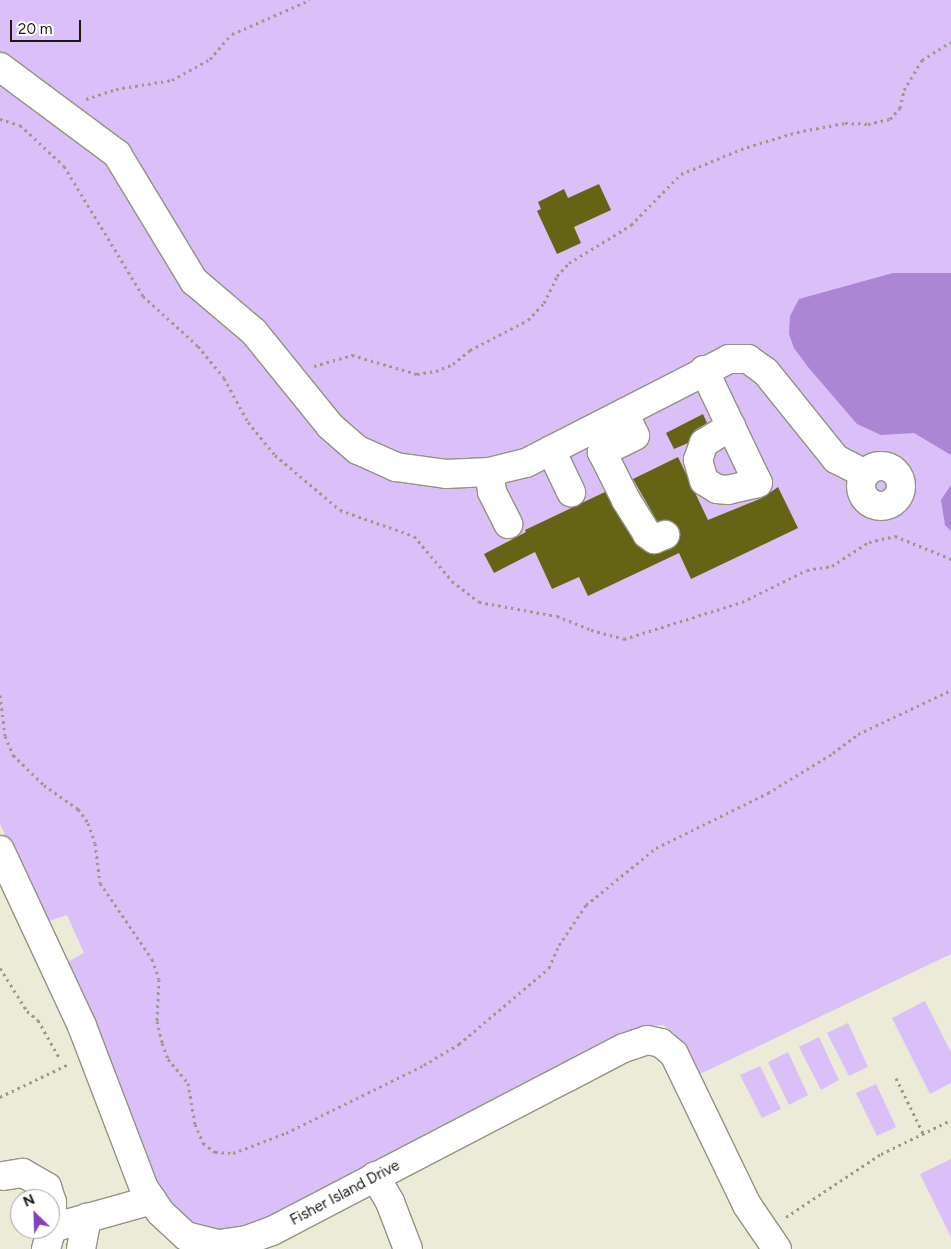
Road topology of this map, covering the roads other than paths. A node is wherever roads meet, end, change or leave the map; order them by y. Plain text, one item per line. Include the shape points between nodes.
1 (0, 66) edge
2 (704, 370) junction
3 (624, 413) junction
4 (730, 426) dead end
5 (552, 450) junction
6 (489, 472) junction
7 (864, 474) dead end
8 (570, 492) dead end
9 (508, 524) dead end
10 (665, 535) dead end
11 (1, 856) edge
12 (3, 1176) dead end
13 (375, 1176) junction
14 (48, 1189) edge
15 (152, 1200) junction
16 (87, 1218) junction
17 (60, 1232) edge
18 (263, 1243) edge
19 (81, 1249) edge
20 (408, 1249) edge
21 (777, 1249) edge

1 - 6 street via 118,154 194,281 254,332 330,426 358,450 396,467 446,474
2 - 3 street
2 - 4 street
2 - 7 street via 729,359 748,359 766,372 836,459
3 - 5 street
3 - 10 street via 635,436 602,452 647,534 654,539
5 - 6 street via 526,463
5 - 8 street
6 - 9 street via 492,492
11 - 15 street, Fisher Island Drive via 82,1026 134,1162
12 - 14 street via 23,1173
13 - 18 street, Fisher Island Drive
13 - 20 street via 390,1202
13 - 21 street, Fisher Island Drive via 624,1048 640,1041 654,1040 668,1048 678,1062 747,1205
15 - 16 street
15 - 18 street, Fisher Island Drive via 177,1230 196,1241
16 - 17 street
16 - 19 street

